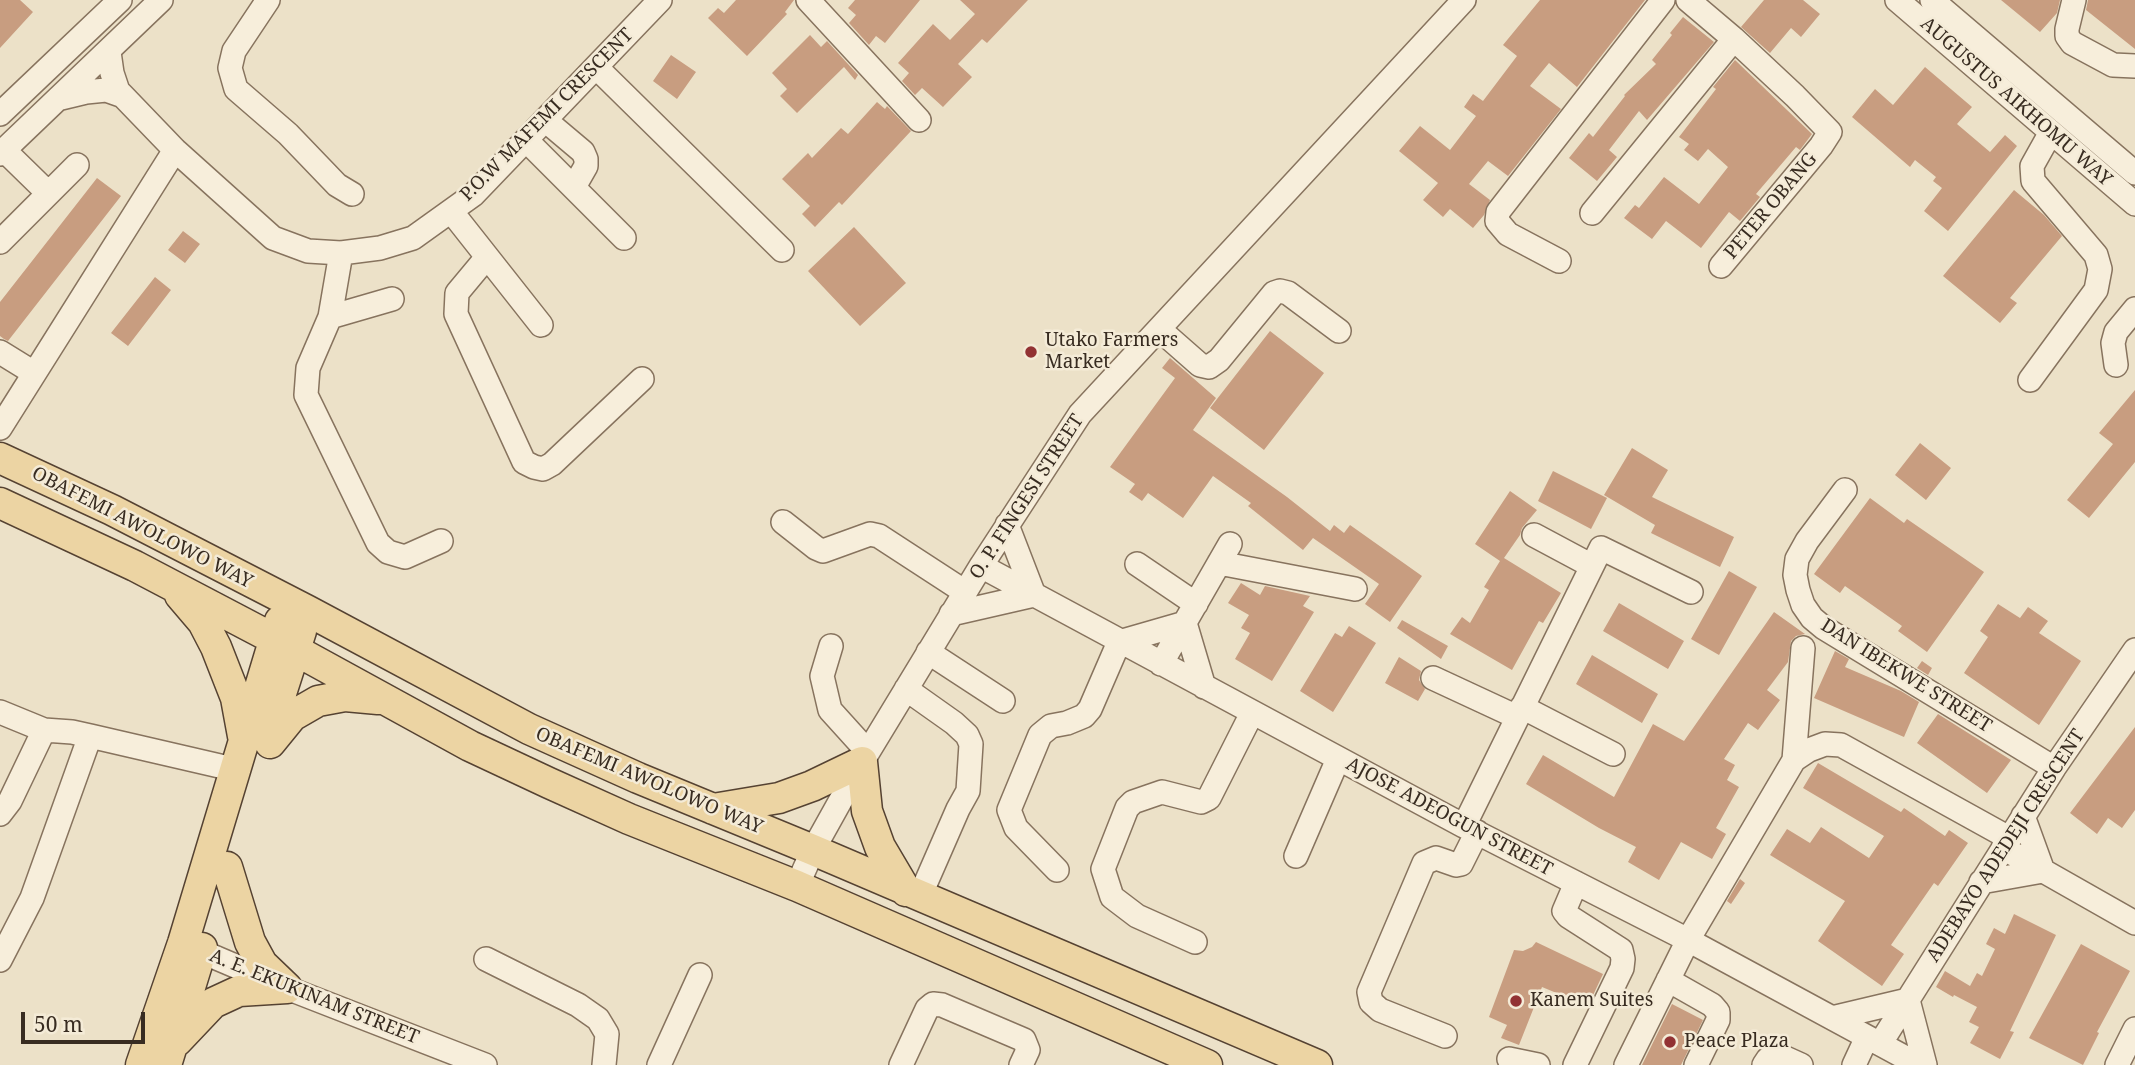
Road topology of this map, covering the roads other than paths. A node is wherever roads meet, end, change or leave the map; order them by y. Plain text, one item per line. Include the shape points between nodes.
1 (120, 0) edge
2 (161, 0) edge
3 (268, 0) edge
4 (660, 0) edge
5 (808, 0) edge
6 (1464, 0) edge
7 (1663, 0) edge
8 (1688, 0) edge
9 (1897, 0) edge
10 (1932, 0) edge
11 (1947, 0) edge
12 (2074, 0) edge
13 (1968, 30) junction
14 (1734, 39) junction
15 (109, 52) junction
16 (2135, 66) edge
17 (596, 67) junction
18 (123, 96) junction
19 (61, 98) junction
20 (0, 114) edge
21 (545, 120) junction
22 (919, 120) dead end
23 (2051, 132) junction
24 (527, 141) junction
25 (175, 150) junction
26 (2, 152) edge
27 (77, 165) dead end
28 (2135, 173) edge
29 (574, 187) junction
30 (48, 194) junction
31 (352, 194) dead end
32 (2135, 204) edge
33 (451, 211) junction
34 (1592, 213) dead end
35 (2, 237) edge
36 (624, 238) dead end
37 (782, 250) dead end
38 (341, 253) junction
39 (487, 257) junction
40 (1559, 261) dead end
41 (1721, 266) dead end
42 (392, 299) dead end
43 (2135, 309) edge
44 (330, 317) junction
45 (541, 325) dead end
46 (1159, 329) junction
47 (1339, 331) dead end
48 (0, 352) edge
49 (2116, 365) dead end
50 (34, 373) junction
51 (642, 379) dead end
52 (2030, 380) dead end
53 (0, 428) edge
54 (0, 458) edge
55 (1844, 490) dead end
56 (0, 503) edge
57 (783, 522) dead end
58 (1007, 525) junction
59 (1534, 535) dead end
60 (441, 541) dead end
61 (1596, 557) junction
62 (1137, 564) dead end
63 (981, 566) junction
64 (171, 584) junction
65 (1355, 589) dead end
66 (965, 592) junction
67 (1691, 592) dead end
68 (1034, 595) junction
69 (297, 606) junction
70 (951, 614) junction
71 (1190, 614) junction
72 (1119, 642) junction
73 (285, 644) junction
74 (831, 646) dead end
75 (1803, 648) dead end
76 (2135, 650) edge
77 (928, 652) junction
78 (1161, 664) junction
79 (1433, 678) dead end
80 (1204, 687) junction
81 (906, 689) junction
82 (384, 700) junction
83 (1003, 701) dead end
84 (0, 712) edge
85 (1520, 712) junction
86 (1252, 713) junction
87 (44, 730) junction
88 (90, 736) junction
89 (1613, 754) dead end
90 (248, 756) junction
91 (865, 757) junction
92 (1338, 759) junction
93 (1794, 760) junction
94 (2054, 768) junction
95 (713, 809) junction
96 (0, 814) edge
97 (2023, 816) junction
98 (1470, 829) junction
99 (2006, 843) junction
100 (813, 850) junction
101 (1296, 856) dead end
102 (227, 867) junction
103 (1057, 870) dead end
104 (2043, 871) junction
105 (1981, 882) junction
106 (1576, 883) junction
107 (797, 886) junction
108 (913, 894) junction
109 (2135, 923) edge
110 (1688, 940) junction
111 (1195, 942) dead end
112 (192, 948) junction
113 (486, 959) dead end
114 (0, 960) edge
115 (700, 975) dead end
116 (1668, 980) junction
117 (287, 988) junction
118 (1908, 1000) junction
119 (1832, 1018) junction
120 (2135, 1029) edge
121 (1446, 1037) dead end
122 (1874, 1040) junction
123 (168, 1057) edge
124 (1509, 1059) dead end
125 (141, 1065) edge
126 (485, 1065) edge
127 (604, 1065) edge
128 (659, 1065) edge
129 (901, 1065) edge
130 (1021, 1065) edge
131 (1207, 1065) edge
132 (1317, 1065) edge
133 (1538, 1065) edge
134 (1576, 1065) edge
135 (1626, 1065) edge
136 (1696, 1065) edge
137 (1764, 1065) edge
138 (1801, 1065) edge
139 (1854, 1065) edge
140 (1919, 1065) edge
141 (1925, 1065) edge
142 (2117, 1065) edge

1 - 20 street
2 - 15 street
3 - 31 street via 233,51 230,68 236,89
4 - 17 street, P.O.W MAFEMI CRESCENT
5 - 22 street
6 - 46 street, O. P. FINGESI STREET
7 - 40 street via 1498,212 1497,221 1508,234
8 - 14 street
9 - 23 street, AUGUSTUS AIKHOMU WAY
10 - 13 street, AUGUSTUS AIKHOMU WAY
11 - 13 street
12 - 16 street via 2067,29 2072,43 2113,65
13 - 28 street, AUGUSTUS AIKHOMU WAY
14 - 34 street
14 - 41 street, PETER OBANG via 1830,132
15 - 18 street, P.O.W MAFEMI CRESCENT via 112,74
15 - 19 street
17 - 21 street, P.O.W MAFEMI CRESCENT
17 - 37 street
18 - 19 street via 106,90
18 - 25 street, P.O.W MAFEMI CRESCENT
19 - 26 street
21 - 24 street, P.O.W MAFEMI CRESCENT
21 - 29 street via 583,152 586,166
23 - 32 street, AUGUSTUS AIKHOMU WAY
23 - 52 street via 2032,166 2034,181 2096,255 2100,269 2096,290
24 - 29 street
24 - 33 street, P.O.W MAFEMI CRESCENT
25 - 38 street, P.O.W MAFEMI CRESCENT via 273,238 308,251
25 - 50 street
26 - 30 street
27 - 30 street
29 - 36 street
30 - 35 street
33 - 38 street, P.O.W MAFEMI CRESCENT via 413,238
33 - 39 street
38 - 44 street
39 - 45 street
39 - 51 street via 457,293 456,314 524,462 543,468 552,464
42 - 44 street
43 - 49 street via 2116,332
44 - 60 street via 308,368 306,395 377,542 388,552 405,556
46 - 47 street via 1200,365 1209,367 1280,291
46 - 58 street, O. P. FINGESI STREET via 1080,414
48 - 50 street
50 - 53 street
54 - 69 main road, OBAFEMI AWOLOWO WAY
55 - 94 street, DAN IBEKWE STREET via 1797,559 1798,590 1812,618
56 - 64 main road, OBAFEMI AWOLOWO WAY
57 - 66 street via 823,551 870,534 879,536
58 - 63 street, O. P. FINGESI STREET
58 - 68 street
59 - 61 street
61 - 67 street
61 - 85 street
62 - 71 street
63 - 66 street, O. P. FINGESI STREET
63 - 68 street, AJOSE ADEOGUN STREET
64 - 73 main road, OBAFEMI AWOLOWO WAY
64 - 90 main road via 203,622 216,647 236,698
65 - 71 street via 1225,553
66 - 70 street, O. P. FINGESI STREET
68 - 70 street
68 - 72 street, AJOSE ADEOGUN STREET
69 - 73 main road
69 - 95 main road, OBAFEMI AWOLOWO WAY via 529,729
70 - 77 street, O. P. FINGESI STREET
71 - 72 street
71 - 78 street
71 - 80 street
72 - 78 street, AJOSE ADEOGUN STREET
72 - 103 street via 1090,709 1040,735 1009,810 1016,828
73 - 82 main road, OBAFEMI AWOLOWO WAY
73 - 90 main road
74 - 91 street via 822,676 830,710
75 - 93 street
76 - 94 street, ADEBAYO ADEDEJI CRESCENT
77 - 81 street, O. P. FINGESI STREET
77 - 83 street
78 - 80 street, AJOSE ADEOGUN STREET
79 - 85 street
80 - 86 street, AJOSE ADEOGUN STREET
81 - 91 street, O. P. FINGESI STREET
81 - 108 street via 954,723 971,744 968,791
82 - 90 main road via 345,696 318,701 292,716
82 - 107 main road, OBAFEMI AWOLOWO WAY via 595,804
84 - 87 street
85 - 89 street
85 - 98 street
86 - 92 street, AJOSE ADEOGUN STREET
86 - 111 street via 1209,798 1201,802 1162,792 1133,802 1103,869 1112,897 1137,916
87 - 88 street
87 - 96 street
88 - 90 street
88 - 114 street via 32,898
90 - 102 main road
90 - 112 main road
91 - 95 main road via 812,786
91 - 100 street, O. P. FINGESI STREET
91 - 108 main road via 867,811 880,847
92 - 98 street, AJOSE ADEOGUN STREET
92 - 101 street
93 - 99 street via 1825,744 1841,745
93 - 110 street
94 - 97 street, ADEBAYO ADEDEJI CRESCENT
95 - 100 main road, OBAFEMI AWOLOWO WAY
97 - 99 street, ADEBAYO ADEDEJI CRESCENT
97 - 104 street
98 - 106 street, AJOSE ADEOGUN STREET
98 - 121 street via 1459,865 1436,858 1424,863 1369,992 1371,1002 1380,1010
99 - 104 street
99 - 105 street, ADEBAYO ADEDEJI CRESCENT
100 - 107 street, O. P. FINGESI STREET
100 - 108 main road, OBAFEMI AWOLOWO WAY
102 - 112 main road
102 - 117 main road via 250,942 262,964
104 - 105 street
104 - 109 street
105 - 118 street, ADEBAYO ADEDEJI CRESCENT
106 - 110 street, AJOSE ADEOGUN STREET
106 - 134 street via 1564,911 1620,950 1623,959
107 - 131 main road, OBAFEMI AWOLOWO WAY
108 - 132 main road, OBAFEMI AWOLOWO WAY
110 - 116 street
110 - 119 street, AJOSE ADEOGUN STREET
112 - 117 street, A. E. EKUKINAM STREET
112 - 123 main road
112 - 125 main road
113 - 127 street via 598,1019 607,1034
115 - 128 street
116 - 135 street
116 - 136 street via 1718,1012
117 - 123 main road via 239,991 213,1003
117 - 126 street, A. E. EKUKINAM STREET
118 - 119 street
118 - 122 street, ADEBAYO ADEDEJI CRESCENT
118 - 141 street
119 - 122 street, AJOSE ADEOGUN STREET
120 - 142 street
122 - 139 street, ADEBAYO ADEDEJI CRESCENT
122 - 140 street, AJOSE ADEOGUN STREET
124 - 133 street
129 - 130 street via 926,1009 933,1004 1024,1040 1028,1050
137 - 138 street via 1781,1056

